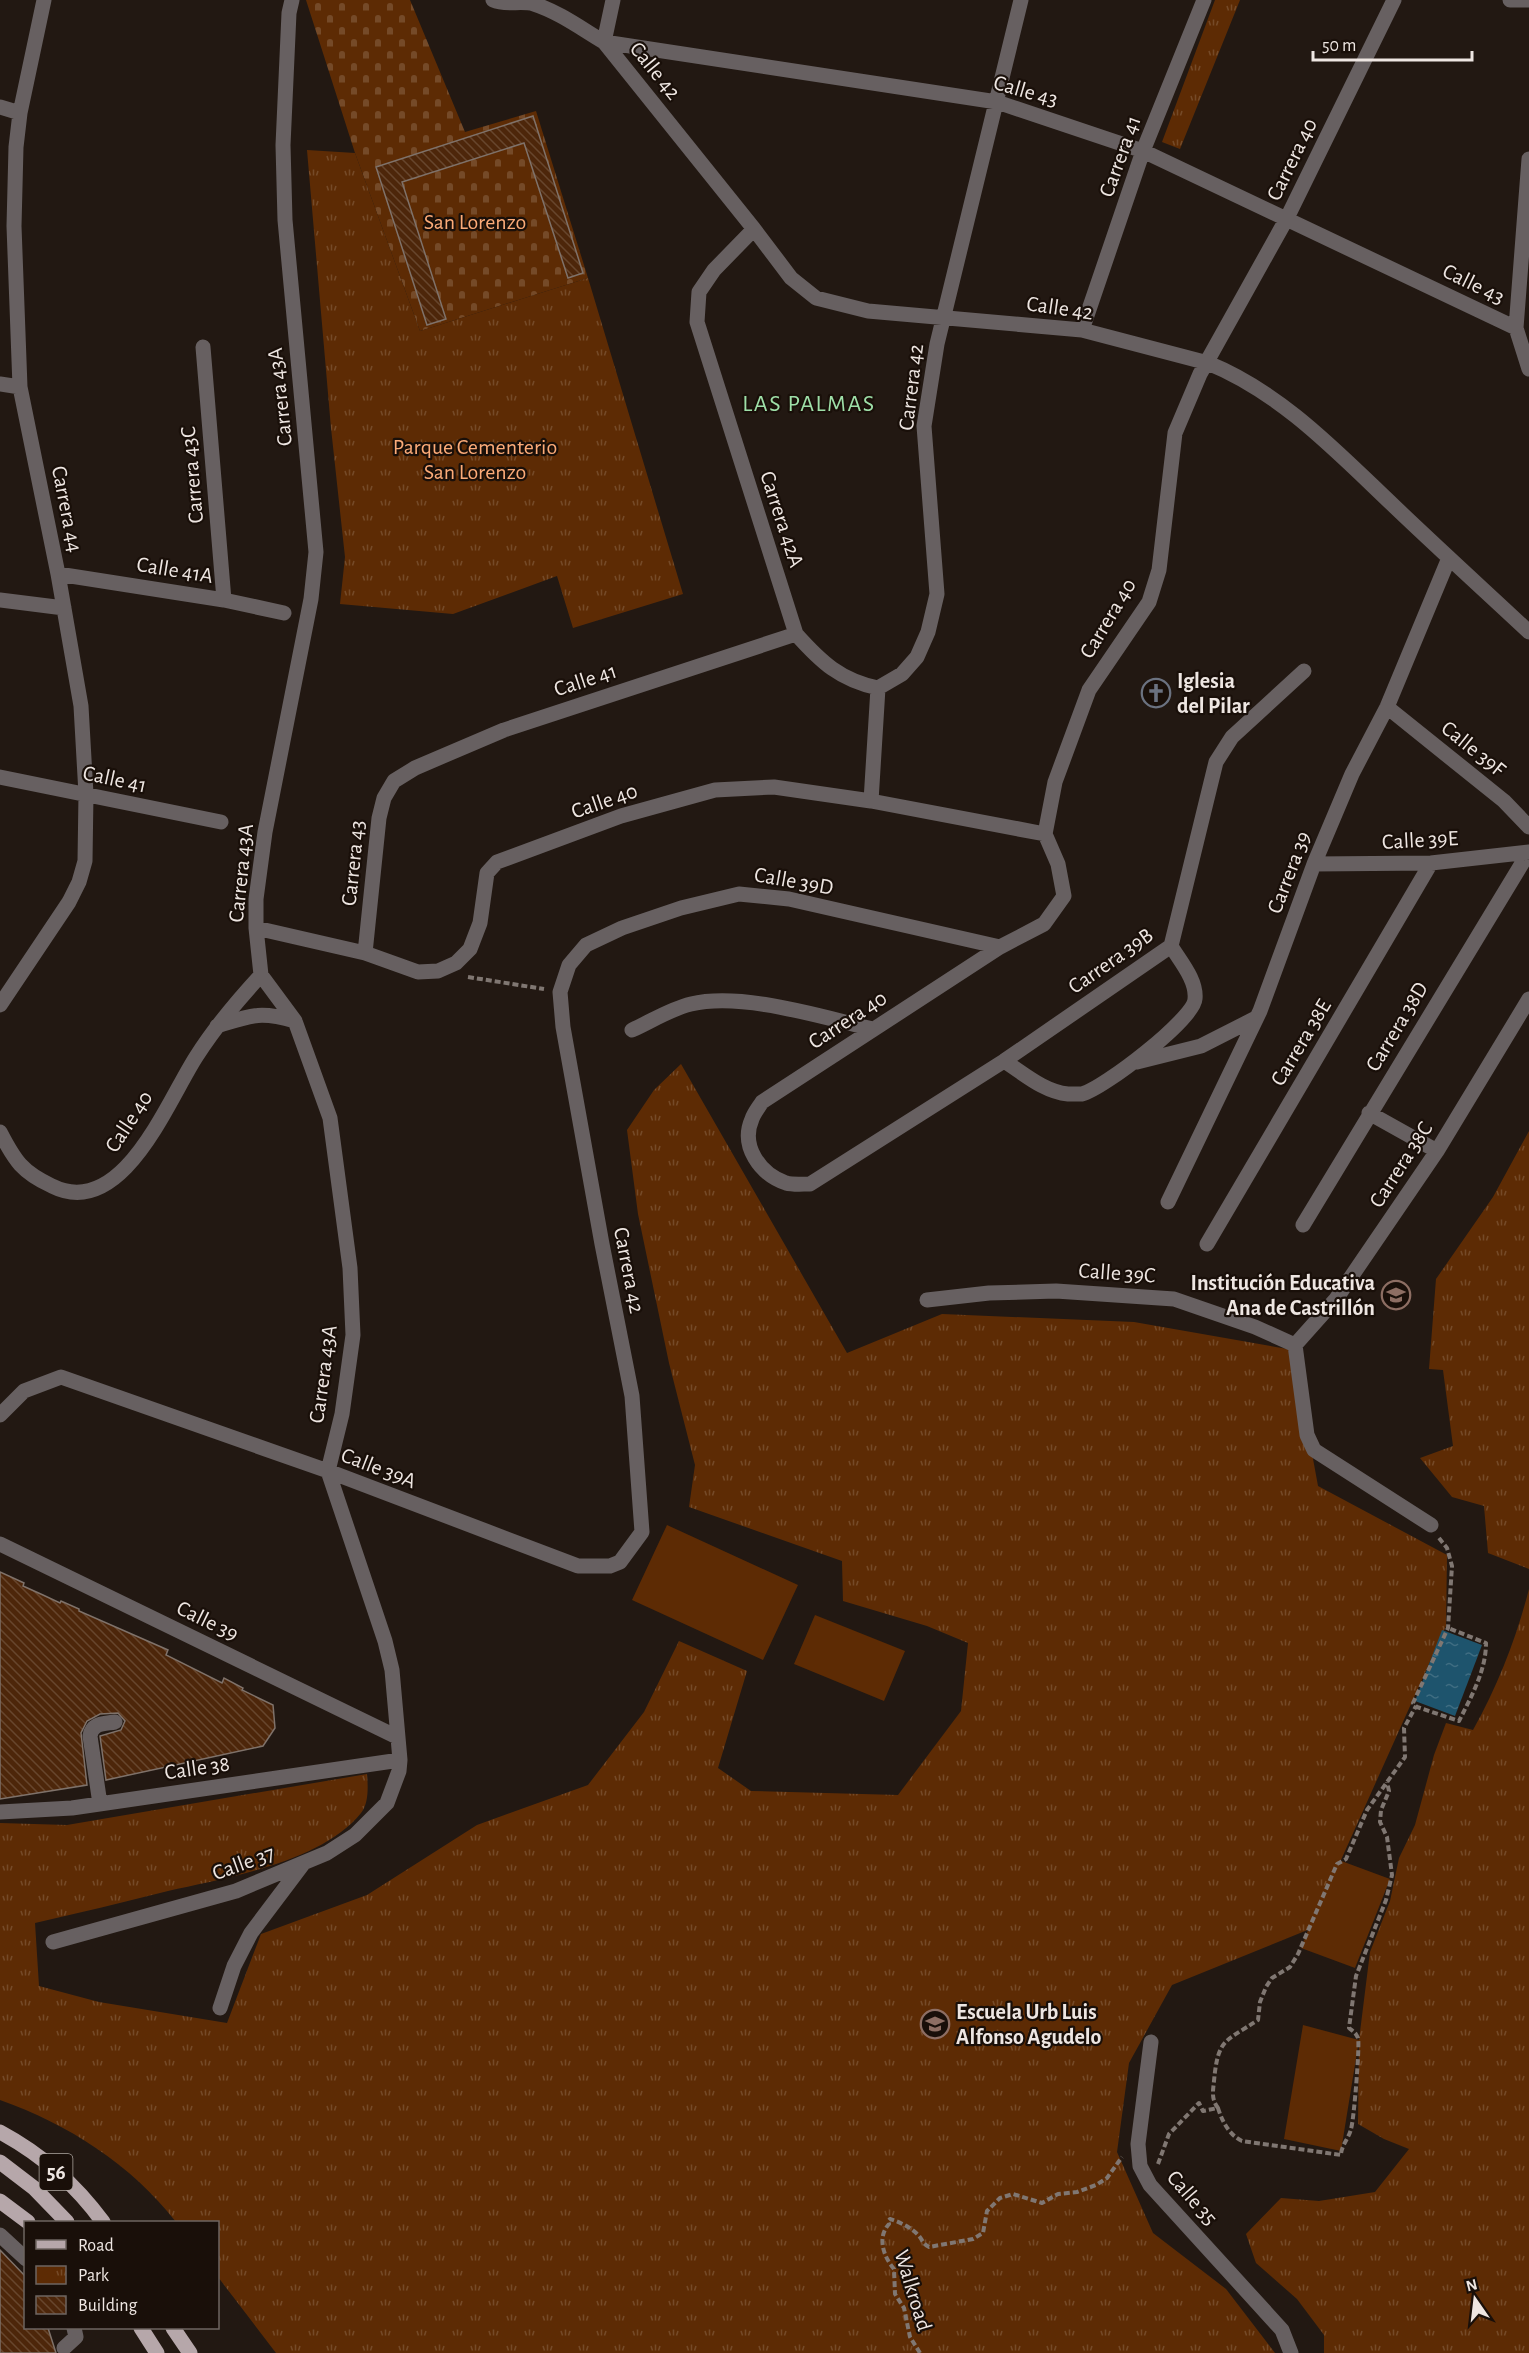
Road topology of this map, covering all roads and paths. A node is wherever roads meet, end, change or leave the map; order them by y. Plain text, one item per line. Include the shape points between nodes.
1 (44, 0) edge
2 (292, 0) edge
3 (493, 0) edge
4 (613, 0) edge
5 (1021, 0) edge
6 (1203, 0) edge
7 (1394, 0) edge
8 (1510, 0) edge
9 (1529, 0) edge
10 (540, 2) edge
11 (604, 42) junction
12 (997, 102) junction
13 (0, 107) edge
14 (20, 113) junction
15 (1143, 151) junction
16 (1529, 159) edge
17 (1287, 218) junction
18 (754, 229) junction
19 (945, 316) junction
20 (1516, 328) junction
21 (1082, 330) junction
22 (203, 347) dead end
23 (1208, 363) junction
24 (1529, 369) edge
25 (0, 384) edge
26 (20, 387) junction
27 (1449, 558) junction
28 (58, 574) junction
29 (0, 600) edge
30 (224, 600) junction
31 (64, 608) junction
32 (284, 613) dead end
33 (1529, 632) edge
34 (796, 633) junction
35 (1304, 671) dead end
36 (878, 688) junction
37 (1387, 707) junction
38 (0, 777) edge
39 (394, 781) joint
40 (86, 795) junction
41 (871, 801) junction
42 (221, 822) dead end
43 (1529, 827) edge
44 (1045, 834) junction
45 (1529, 852) edge
46 (1431, 863) junction
47 (1314, 864) junction
48 (256, 928) junction
49 (586, 945) joint
50 (1171, 946) junction
51 (1000, 947) junction
52 (365, 953) junction
53 (438, 971) junction
54 (261, 975) junction
55 (560, 992) junction
56 (1529, 999) edge
57 (0, 1005) edge
58 (1256, 1018) junction
59 (296, 1021) junction
60 (217, 1026) junction
61 (873, 1029) junction
62 (632, 1030) dead end
63 (1004, 1061) junction
64 (1134, 1063) junction
65 (1369, 1113) junction
66 (0, 1132) edge
67 (1437, 1151) junction
68 (810, 1184) joint
69 (1168, 1202) dead end
70 (1304, 1225) dead end
71 (1207, 1244) dead end
72 (927, 1300) dead end
73 (1295, 1345) junction
74 (0, 1415) edge
75 (328, 1471) junction
76 (1433, 1529) joint
77 (0, 1544) edge
78 (578, 1566) joint
79 (1448, 1628) junction
80 (1416, 1706) junction
81 (115, 1722) dead end
82 (397, 1737) junction
83 (400, 1760) junction
84 (1387, 1782) junction
85 (100, 1804) junction
86 (0, 1812) edge
87 (305, 1863) junction
88 (53, 1942) dead end
89 (220, 2008) dead end
90 (1151, 2042) dead end
91 (1218, 2108) junction
92 (0, 2132) edge
93 (0, 2162) edge
94 (1135, 2165) junction
95 (0, 2201) edge
96 (25, 2221) edge
97 (65, 2221) edge
98 (102, 2221) edge
99 (0, 2235) edge
100 (24, 2257) edge
101 (74, 2329) edge
102 (142, 2329) edge
103 (174, 2329) edge
104 (64, 2348) dead end
105 (157, 2353) edge
106 (190, 2353) edge
107 (920, 2353) edge
108 (1291, 2353) edge

1 - 14 street, Carrera 44
2 - 48 street, Carrera 43A via 283,145 285,220 316,552 311,599 265,832
3 - 10 street, Calle 43
4 - 11 street
5 - 12 street, Carrera 42
6 - 15 street, Carrera 41
7 - 17 street, Carrera 40
8 - 9 street
10 - 11 street, Calle 43
11 - 12 street, Calle 43
11 - 18 street, Calle 42
12 - 15 street, Calle 43
12 - 19 street, Carrera 42
13 - 14 street
14 - 26 street, Carrera 44 via 13,190
15 - 17 street, Calle 43
15 - 21 street, Carrera 41
16 - 20 street
17 - 20 street, Calle 43
17 - 23 street, Carrera 40
18 - 19 street, Calle 42 via 791,278 816,298 868,311
18 - 34 street, Carrera 42A via 714,270 699,292 697,322
19 - 21 street, Calle 42
19 - 36 street, Carrera 42 via 924,426 937,594 917,657 902,674
20 - 24 street
21 - 23 street, Calle 42
22 - 30 street, Carrera 43C
23 - 27 street, Calle 42 via 1257,388 1309,426
23 - 44 street, Carrera 40 via 1175,433 1159,570 1149,602 1089,690 1055,782
25 - 26 street
26 - 28 street, Carrera 44
27 - 33 street, Calle 42
27 - 37 street, Carrera 39
28 - 30 street, Calle 41A
28 - 31 street, Carrera 44
29 - 31 street
30 - 32 street, Calle 41A
31 - 40 street, Carrera 44 via 81,706
34 - 36 street, Carrera 42A via 829,668 856,684
34 - 39 street, Calle 41 via 504,730
35 - 50 street, Carrera 39B via 1232,737 1216,762
36 - 41 street
37 - 43 street, Calle 39F via 1504,801
37 - 47 street, Carrera 39 via 1352,774
38 - 40 street, Calle 41
39 - 52 street, Carrera 43 via 379,818
40 - 42 street, Calle 41
40 - 57 street, Carrera 44 via 85,861 79,882
41 - 44 street, Calle 40
41 - 53 street, Calle 40 via 774,787 715,790 621,816 497,862 487,873 480,922 470,949 456,963
44 - 51 street, Carrera 40 via 1058,864 1064,896 1044,924
45 - 46 street, Calle 39E
45 - 65 street, Carrera 38D
46 - 47 street, Calle 39E
46 - 71 street, Carrera 38E
47 - 58 street, Carrera 39
48 - 52 street
48 - 54 street, Carrera 43A
49 - 51 street, Calle 39D via 681,908 739,894 789,899
49 - 55 street, Carrera 42 via 569,965
50 - 63 street, Carrera 39B
50 - 64 street via 1195,986 1196,1001 1186,1016
51 - 61 street, Carrera 40
52 - 53 street via 418,972
53 - 55 path
54 - 59 street, Carrera 43A
54 - 60 street, Calle 40
55 - 78 street, Carrera 42 via 565,1039 632,1396 642,1532 620,1562 610,1566
56 - 67 street, Carrera 38C
58 - 64 street via 1201,1046
58 - 69 street, Carrera 39
59 - 60 street via 271,1014
59 - 75 street, Carrera 43A via 330,1118 350,1268 352,1345 342,1414
60 - 66 street, Calle 40 via 137,1157 113,1180 89,1191 62,1191 30,1176 10,1152
61 - 62 street via 744,1001 690,1004
61 - 68 street, Carrera 40 via 762,1102 751,1120 749,1141 755,1161 769,1176 789,1184
63 - 64 street via 1051,1091 1068,1094 1083,1094
63 - 68 street, Carrera 39B
65 - 67 street
65 - 70 street, Carrera 38D
67 - 73 street, Carrera 38C via 1336,1299
72 - 73 street, Calle 39C via 1056,1290 1174,1299 1255,1326
73 - 76 street via 1307,1435 1314,1450
74 - 75 street, Calle 39A via 24,1391 62,1377
75 - 78 street, Calle 39A
75 - 82 street via 385,1641 392,1670
76 - 79 path via 1447,1548 1452,1566
77 - 82 street, Calle 39
79 - 80 path via 1413,1703
79 - 80 path via 1486,1643 1484,1664 1470,1701 1459,1721
80 - 84 path via 1404,1728 1405,1756
81 - 85 street via 91,1730
82 - 83 street
83 - 85 street, Calle 38
83 - 87 street, Calle 37 via 387,1803 355,1835
84 - 91 path via 1367,1810 1346,1859 1337,1864 1298,1954 1290,1967 1272,1978 1266,1987 1258,2020 1220,2047 1213,2097
84 - 91 path via 1389,1791 1380,1822 1387,1838 1392,1875 1356,1976 1348,2028 1359,2040 1359,2055 1351,2130 1341,2156 1242,2141 1222,2120
85 - 86 street, Calle 38
87 - 88 street, Calle 37 via 236,1891
87 - 89 street via 251,1933 234,1966
90 - 94 street, Calle 35
91 - 94 path via 1203,2111 1199,2103 1169,2134 1156,2169
92 - 98 main road, 56 via 48,2163
93 - 97 main road, 56 via 34,2188
94 - 107 path, Walkroad via 1124,2156 1107,2178 1096,2185 1058,2194 1041,2203 1013,2194 1000,2198 987,2211 983,2233 973,2239 929,2247 916,2233 890,2219 883,2232 887,2261 894,2269 895,2295 904,2308 910,2337
94 - 108 street, Calle 35 via 1282,2330
95 - 96 main road
99 - 100 street
101 - 104 street via 76,2337
102 - 105 main road
103 - 106 main road

